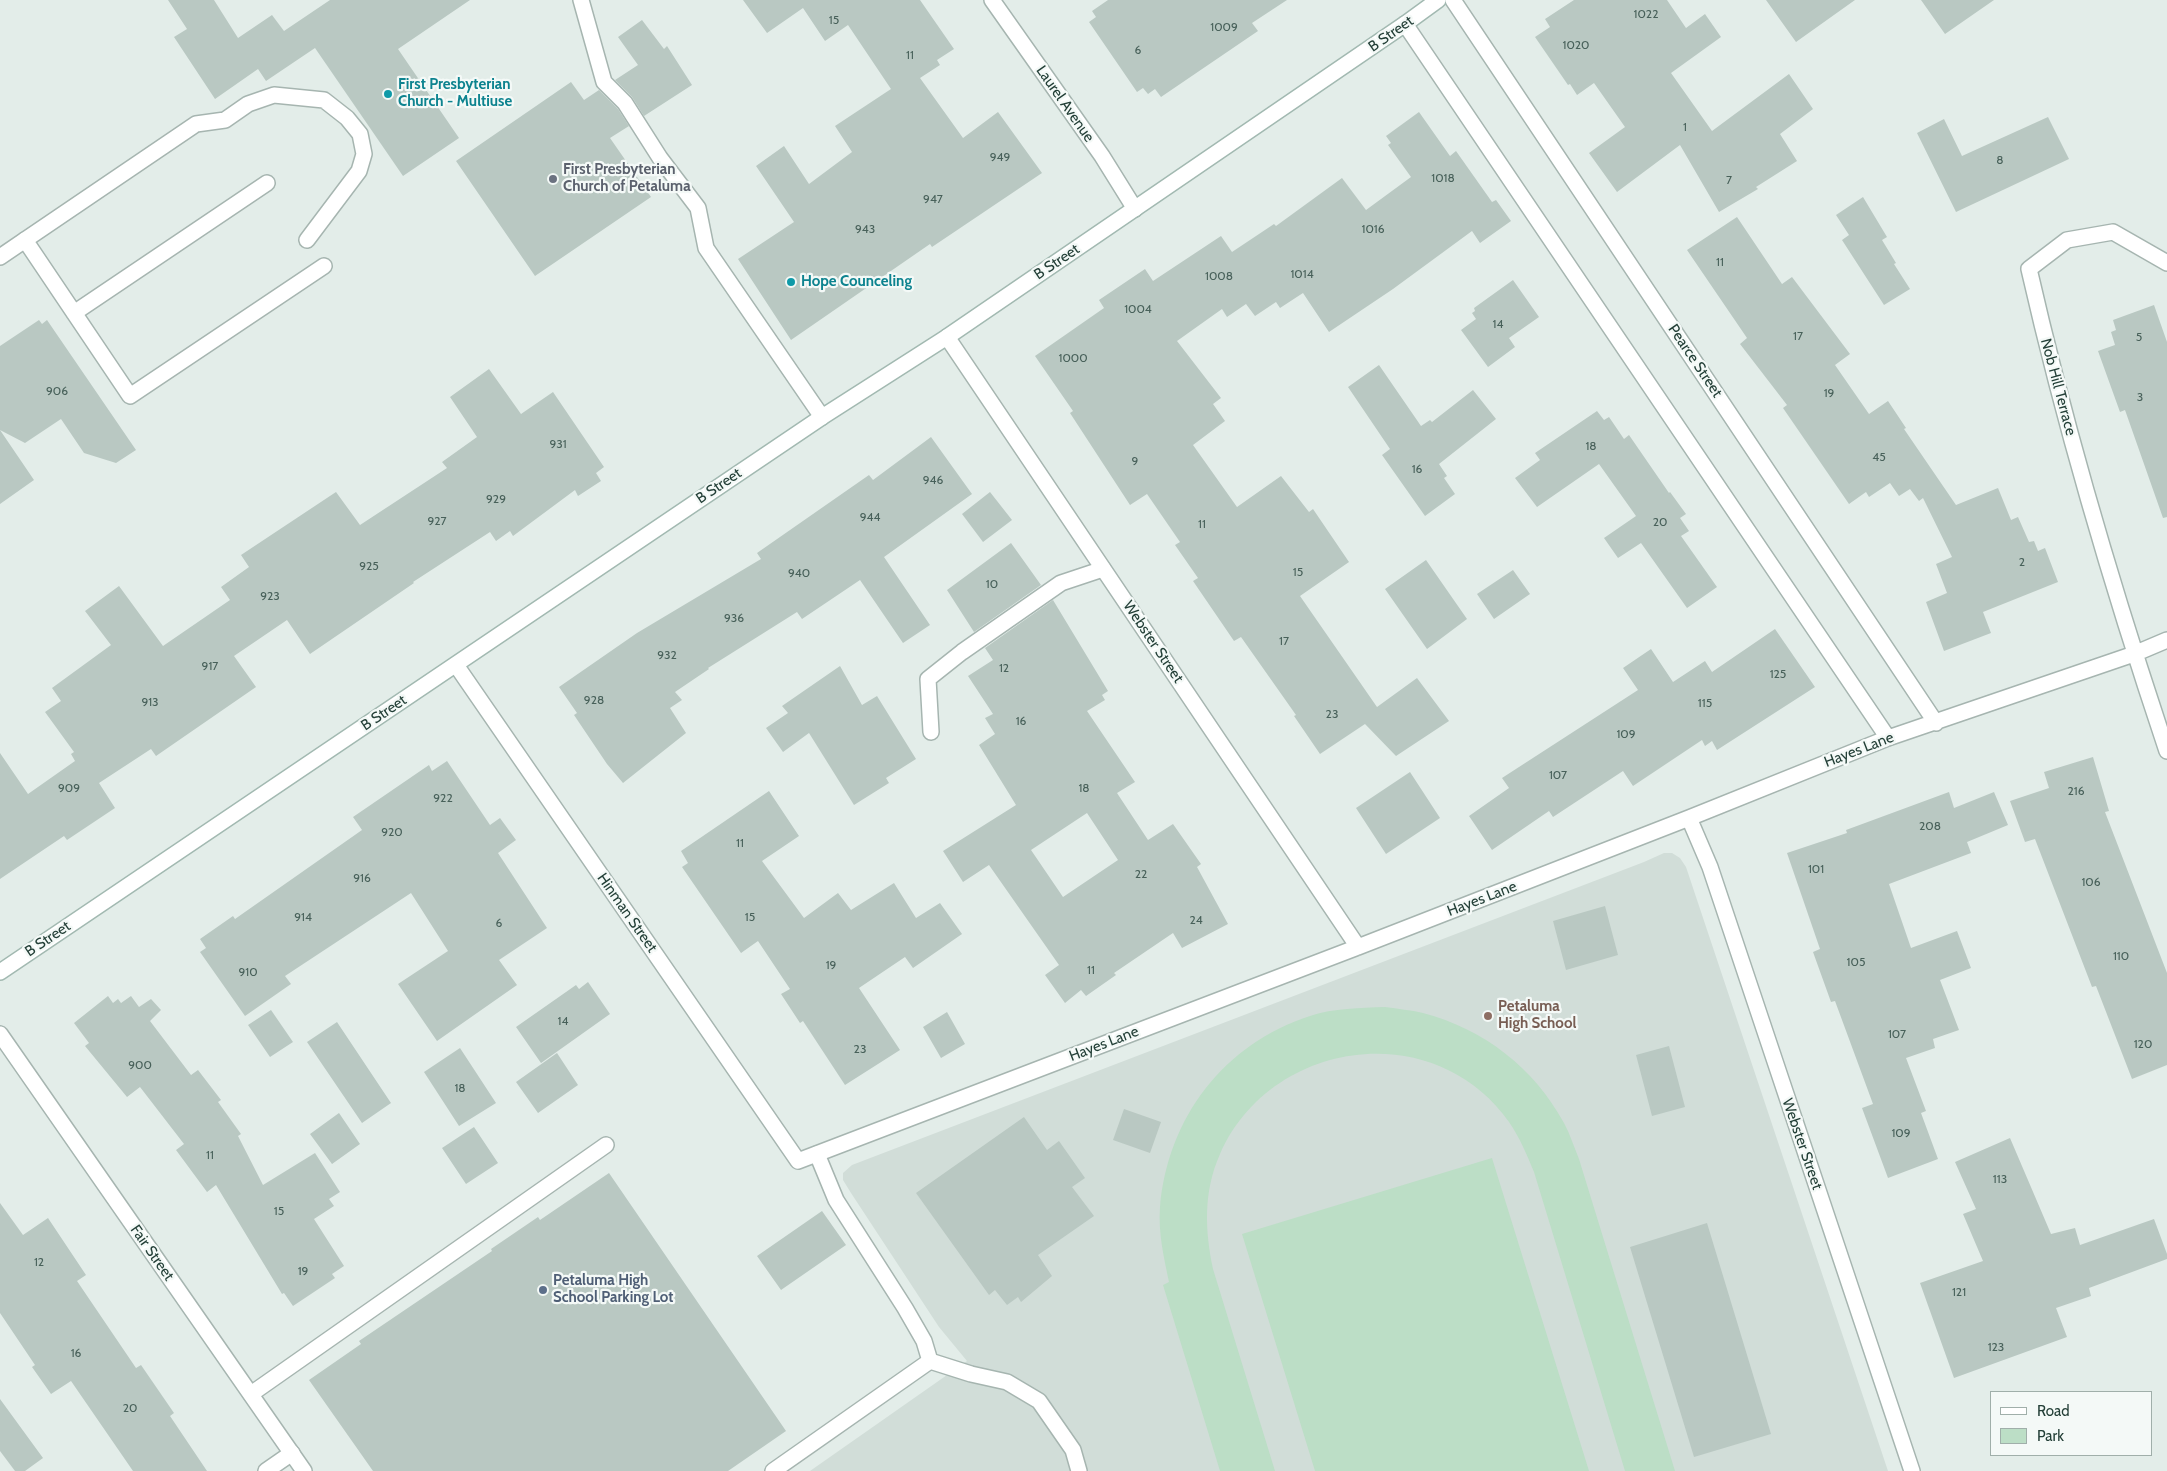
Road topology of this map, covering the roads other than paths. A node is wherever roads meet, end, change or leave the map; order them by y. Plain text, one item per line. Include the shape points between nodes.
1 (581, 0) edge
2 (992, 0) edge
3 (1438, 0) edge
4 (1454, 0) edge
5 (1405, 24) junction
6 (268, 183) dead end
7 (1135, 210) junction
8 (25, 240) junction
9 (307, 240) dead end
10 (0, 257) edge
11 (2167, 263) edge
12 (324, 266) dead end
13 (74, 312) junction
14 (947, 337) junction
15 (822, 416) junction
16 (1103, 569) junction
17 (2167, 640) edge
18 (2134, 654) junction
19 (456, 665) junction
20 (1936, 723) junction
21 (931, 732) dead end
22 (1888, 738) junction
23 (2167, 751) edge
24 (1689, 818) junction
25 (1358, 947) junction
26 (0, 972) edge
27 (0, 1034) edge
28 (606, 1145) dead end
29 (817, 1154) junction
30 (798, 1161) joint
31 (930, 1361) junction
32 (251, 1394) junction
33 (292, 1453) junction
34 (266, 1471) edge
35 (304, 1471) edge
36 (773, 1471) edge
37 (1079, 1471) edge
38 (1912, 1471) edge

1 - 15 street via 604,82 625,103 660,158 698,208 706,248
2 - 7 street, Laurel Avenue via 1102,156
3 - 5 street, B Street
4 - 20 street, Pearce Street
5 - 7 street, B Street
5 - 22 street
6 - 13 street
7 - 14 street, B Street
8 - 9 street via 196,124 225,120 248,104 274,95 324,100 347,118 360,134 364,154 359,171
8 - 10 street
8 - 13 street
11 - 18 street, Nob Hill Terrace via 2113,232 2067,240 2029,269 2049,358
12 - 13 street via 130,396
14 - 15 street, B Street
14 - 16 street, Webster Street
15 - 19 street, B Street
16 - 21 street via 1061,583 928,679
16 - 25 street, Webster Street
17 - 18 street, Hayes Lane
18 - 20 street, Hayes Lane
18 - 23 street
19 - 26 street, B Street
19 - 30 street, Hinman Street
20 - 22 street, Hayes Lane
22 - 24 street, Hayes Lane
24 - 25 street, Hayes Lane
24 - 38 street, Webster Street via 1713,877
25 - 29 street, Hayes Lane
27 - 32 street, Fair Street
28 - 32 street
29 - 30 street, Hayes Lane
29 - 31 street via 836,1200 915,1324
31 - 36 street
31 - 37 street via 1007,1382 1039,1401 1073,1450
32 - 33 street, Fair Street
33 - 34 street
33 - 35 street, Fair Street

